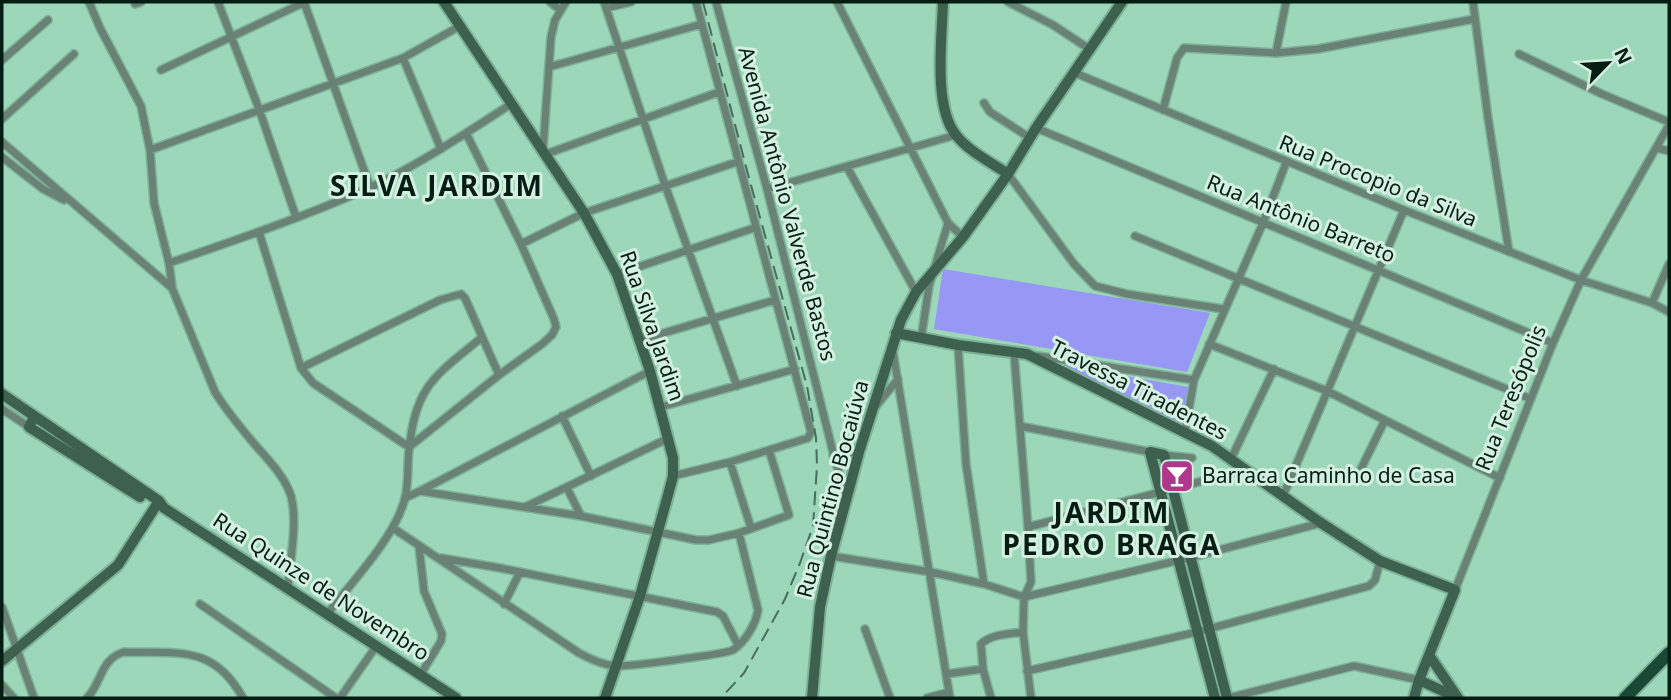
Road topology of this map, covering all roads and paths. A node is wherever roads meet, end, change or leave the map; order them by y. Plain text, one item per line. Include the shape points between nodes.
1 (89, 2) edge
2 (218, 2) edge
3 (304, 2) edge
4 (444, 2) edge
5 (550, 2) edge
6 (566, 2) edge
7 (631, 2) edge
8 (696, 2) edge
9 (716, 2) edge
10 (837, 2) edge
11 (943, 2) edge
12 (1008, 2) edge
13 (1122, 2) edge
14 (1286, 2) edge
15 (1473, 2) edge
16 (605, 5) edge
17 (559, 9) junction
18 (1474, 19) junction
19 (48, 20) dead end
20 (702, 24) junction
21 (460, 26) junction
22 (232, 36) junction
23 (618, 48) junction
24 (1091, 50) junction
25 (1276, 53) junction
26 (74, 54) dead end
27 (1519, 54) dead end
28 (403, 58) junction
29 (2, 60) edge
30 (549, 67) junction
31 (161, 70) dead end
32 (1075, 73) junction
33 (333, 83) junction
34 (719, 92) junction
35 (984, 103) dead end
36 (511, 104) junction
37 (259, 109) junction
38 (1163, 110) junction
39 (2, 119) edge
40 (642, 119) junction
41 (1669, 124) edge
42 (1036, 128) junction
43 (466, 134) junction
44 (956, 135) junction
45 (1030, 138) junction
46 (2, 142) edge
47 (1657, 148) junction
48 (150, 149) junction
49 (441, 149) junction
50 (910, 149) junction
51 (544, 151) junction
52 (1669, 151) edge
53 (2, 157) edge
54 (737, 162) junction
55 (1286, 163) junction
56 (847, 167) junction
57 (1008, 174) junction
58 (665, 185) junction
59 (370, 187) junction
60 (767, 189) junction
61 (73, 205) junction
62 (1404, 210) junction
63 (584, 213) junction
64 (296, 217) junction
65 (948, 223) junction
66 (1263, 223) junction
67 (754, 228) junction
68 (259, 232) junction
69 (1135, 236) dead end
70 (963, 237) junction
71 (521, 244) junction
72 (689, 251) junction
73 (1509, 253) junction
74 (169, 264) junction
75 (1379, 270) junction
76 (1668, 270) edge
77 (617, 274) junction
78 (932, 275) junction
79 (1237, 278) junction
80 (1581, 280) junction
81 (172, 288) junction
82 (916, 292) junction
83 (775, 300) junction
84 (1652, 303) junction
85 (1223, 309) junction
86 (1669, 312) edge
87 (714, 319) junction
88 (1356, 327) junction
89 (896, 333) junction
90 (481, 338) junction
91 (921, 339) junction
92 (640, 340) junction
93 (1553, 343) junction
94 (891, 344) junction
95 (1209, 344) junction
96 (958, 345) junction
97 (1014, 353) junction
98 (1027, 354) junction
99 (300, 368) junction
100 (795, 369) junction
101 (1274, 369) junction
102 (650, 371) junction
103 (499, 375) junction
104 (898, 379) junction
105 (1194, 380) junction
106 (737, 386) junction
107 (1327, 391) junction
108 (2, 394) edge
109 (1531, 399) junction
110 (661, 407) junction
111 (2, 409) edge
112 (873, 410) junction
113 (562, 416) junction
114 (1385, 420) junction
115 (32, 422) junction
116 (1020, 426) junction
117 (1185, 431) junction
118 (669, 438) junction
119 (409, 447) junction
120 (769, 450) junction
121 (859, 452) junction
122 (1150, 452) junction
123 (834, 455) junction
124 (1164, 455) junction
125 (1192, 458) dead end
126 (1231, 459) junction
127 (730, 462) junction
128 (1244, 470) junction
129 (591, 476) junction
130 (673, 476) junction
131 (1357, 477) dead end
132 (1500, 478) junction
133 (567, 488) junction
134 (1172, 488) junction
135 (420, 491) junction
136 (1160, 491) junction
137 (846, 496) junction
138 (1283, 496) junction
139 (405, 498) junction
140 (160, 506) junction
141 (524, 507) junction
142 (581, 516) junction
143 (1321, 523) junction
144 (1028, 527) junction
145 (393, 528) junction
146 (751, 528) junction
147 (657, 531) junction
148 (739, 533) junction
149 (419, 546) junction
150 (831, 555) junction
151 (437, 557) junction
152 (1184, 559) junction
153 (1380, 561) junction
154 (520, 572) junction
155 (930, 572) junction
156 (984, 584) junction
157 (288, 588) junction
158 (1455, 590) junction
159 (640, 596) junction
160 (1024, 597) junction
161 (200, 604) dead end
162 (504, 604) junction
163 (2, 607) edge
164 (328, 613) junction
165 (1209, 628) junction
166 (865, 629) dead end
167 (1023, 632) junction
168 (1197, 632) junction
169 (377, 645) junction
170 (738, 645) junction
171 (18, 649) junction
172 (1669, 653) edge
173 (1429, 655) junction
174 (2, 661) edge
175 (616, 666) junction
176 (983, 669) junction
177 (1027, 671) junction
178 (421, 674) junction
179 (946, 674) junction
180 (1419, 680) junction
181 (2, 685) edge
182 (949, 695) edge
183 (14, 698) edge
184 (34, 698) edge
185 (87, 698) edge
186 (243, 698) edge
187 (338, 698) edge
188 (456, 698) edge
189 (605, 698) edge
190 (812, 698) edge
191 (890, 698) edge
192 (927, 698) edge
193 (991, 698) edge
194 (1031, 698) edge
195 (1215, 698) edge
196 (1228, 698) edge
197 (1414, 698) edge
198 (1456, 698) edge
199 (1625, 698) edge

1 - 48 street via 141,106
2 - 22 street
3 - 22 street
3 - 33 street
4 - 21 street, Rua Silva Jardim
5 - 17 street
6 - 17 street
7 - 16 street
8 - 20 street, Avenida Antônio Valverde Bastos
9 - 60 street, Avenida Antônio Valverde Bastos
10 - 50 street
11 - 44 street via 943,99
12 - 24 street
13 - 24 street, Rua Quintino Bocaiúva
14 - 25 street
15 - 18 street
16 - 23 street
17 - 30 street
18 - 25 street
18 - 73 street
19 - 29 street
20 - 23 street
20 - 34 street, Avenida Antônio Valverde Bastos
21 - 28 street
21 - 36 street, Rua Silva Jardim
22 - 31 street
22 - 37 street
23 - 30 street
23 - 40 street
24 - 32 street, Rua Quintino Bocaiúva
25 - 38 street via 1189,47 1181,51
26 - 39 street
27 - 41 street
28 - 33 street
28 - 49 street
30 - 51 street
32 - 38 street, Rua Procopio da Silva
32 - 42 street, Rua Quintino Bocaiúva
33 - 37 street
33 - 59 street
34 - 40 street
34 - 54 street, Avenida Antônio Valverde Bastos
35 - 45 street via 990,112
36 - 43 street
36 - 51 street, Rua Silva Jardim
37 - 48 street
37 - 64 street
38 - 55 street, Rua Procopio da Silva
40 - 51 street
40 - 58 street
41 - 47 street, Rua Teresópolis
42 - 45 street, Rua Quintino Bocaiúva
42 - 66 street, Rua Antônio Barreto
43 - 49 street
43 - 71 street
44 - 50 street
44 - 57 street
45 - 57 street, Rua Quintino Bocaiúva
46 - 61 street
47 - 52 street
47 - 80 street, Rua Teresópolis
48 - 74 street via 153,203
49 - 59 street
50 - 56 street
50 - 65 street
51 - 63 street, Rua Silva Jardim
53 - 61 street via 43,189
54 - 58 street
54 - 67 street, Avenida Antônio Valverde Bastos
55 - 62 street, Rua Procopio da Silva
55 - 66 street
56 - 60 street
56 - 82 street
57 - 70 street, Rua Quintino Bocaiúva
57 - 85 street via 1095,286
58 - 63 street
58 - 72 street
59 - 64 street
60 - 123 street, Avenida Antônio Valverde Bastos
61 - 81 street
62 - 73 street, Rua Procopio da Silva
62 - 75 street
63 - 71 street
63 - 77 street, Rua Silva Jardim
64 - 68 street
65 - 70 street
65 - 78 street
66 - 75 street, Rua Antônio Barreto
66 - 79 street
67 - 72 street
67 - 83 street, Avenida Antônio Valverde Bastos
68 - 74 street
68 - 99 street
69 - 79 street
70 - 78 street, Rua Quintino Bocaiúva
71 - 103 street via 556,327 542,344
72 - 77 street
72 - 87 street
73 - 80 street, Rua Procopio da Silva
74 - 81 street
75 - 88 street
75 - 93 street, Rua Antônio Barreto
76 - 84 street
77 - 92 street, Rua Silva Jardim
78 - 82 street, Rua Quintino Bocaiúva
78 - 91 street
79 - 85 street
79 - 88 street
80 - 84 street, Rua Procopio da Silva
80 - 93 street, Rua Teresópolis
81 - 157 street via 215,392 288,487 293,517
82 - 89 street, Rua Quintino Bocaiúva
83 - 87 street
83 - 100 street, Avenida Antônio Valverde Bastos
84 - 86 street, Rua Procopio da Silva
85 - 95 street
87 - 92 street
87 - 106 street
88 - 107 street
88 - 109 street
89 - 91 street, Travessa Tiradentes
89 - 94 street, Rua Quintino Bocaiúva
90 - 99 street via 465,298 455,294
90 - 103 street
90 - 119 street via 427,386
91 - 96 street, Travessa Tiradentes
92 - 102 street, Rua Silva Jardim
93 - 109 street, Rua Teresópolis
94 - 104 street
94 - 112 street, Rua Quintino Bocaiúva
95 - 101 street
95 - 105 street
96 - 97 street, Travessa Tiradentes
96 - 156 street via 966,464
97 - 98 street, Travessa Tiradentes
97 - 116 street
98 - 105 street
98 - 117 street, Travessa Tiradentes
99 - 119 street via 313,383
100 - 106 street
100 - 120 street, Avenida Antônio Valverde Bastos via 811,432 809,437
101 - 107 street
101 - 126 street
102 - 110 street, Rua Silva Jardim
102 - 113 street
103 - 119 street
104 - 112 street
104 - 155 street
105 - 117 street
106 - 110 street
107 - 114 street
107 - 138 street
108 - 115 street, Rua Quinze de Novembro
109 - 132 street, Rua Teresópolis
110 - 118 street, Rua Silva Jardim
111 - 115 street
112 - 121 street, Rua Quintino Bocaiúva
113 - 129 street
113 - 135 street
114 - 131 street
114 - 132 street
115 - 140 street, Rua Quinze de Novembro
116 - 122 street
116 - 144 street
117 - 126 street, Travessa Tiradentes
118 - 129 street
118 - 130 street, Rua Silva Jardim
119 - 139 street
120 - 127 street
120 - 146 street via 789,516
121 - 123 street
121 - 137 street, Rua Quintino Bocaiúva
122 - 124 street
122 - 136 street
123 - 137 street, Avenida Antônio Valverde Bastos
124 - 125 street
124 - 134 street
126 - 128 street, Travessa Tiradentes
127 - 130 street
127 - 146 street
128 - 134 street
128 - 138 street, Travessa Tiradentes
129 - 133 street
130 - 147 street, Rua Silva Jardim
132 - 158 street, Rua Teresópolis
133 - 141 street
133 - 142 street
134 - 136 street
134 - 152 street
135 - 139 street
135 - 141 street
136 - 144 street
136 - 152 street
137 - 150 street, Rua Quintino Bocaiúva
138 - 143 street, Travessa Tiradentes
139 - 145 street
140 - 157 street, Rua Quinze de Novembro
140 - 171 street via 118,565
141 - 142 street
142 - 147 street
143 - 152 street
143 - 153 street, Travessa Tiradentes
144 - 160 street via 1031,582
145 - 149 street
145 - 164 street
146 - 148 street
147 - 148 street via 696,540
147 - 159 street, Rua Silva Jardim
148 - 170 street via 758,613
149 - 151 street
149 - 178 street via 424,591 442,634
150 - 155 street
150 - 190 street, Rua Quintino Bocaiúva via 820,607
151 - 154 street
151 - 162 street
152 - 160 street
152 - 165 street
152 - 168 street
153 - 158 street, Travessa Tiradentes
153 - 165 street via 1371,586
154 - 159 street
154 - 162 street
155 - 156 street
155 - 179 street
156 - 160 street
157 - 164 street, Rua Quinze de Novembro
158 - 173 street, Rua Teresópolis
159 - 170 street via 720,613
159 - 175 street, Rua Silva Jardim
160 - 167 street
161 - 187 street
162 - 175 street via 579,653
163 - 171 street
164 - 169 street, Rua Quinze de Novembro
165 - 168 street
165 - 196 street
166 - 191 street
167 - 176 street via 982,641
167 - 177 street
168 - 177 street
168 - 195 street
169 - 178 street, Rua Quinze de Novembro
169 - 187 street
170 - 175 street via 727,652
171 - 174 street
171 - 184 street
172 - 199 main road
173 - 180 street, Rua Teresópolis
173 - 198 street
175 - 189 street, Rua Silva Jardim
176 - 179 street
176 - 193 street
177 - 194 street
178 - 188 street, Rua Quinze de Novembro
179 - 182 street
180 - 196 street via 1354,666
180 - 197 street, Rua Teresópolis
180 - 198 street
181 - 183 street
182 - 192 street
185 - 186 street via 106,663 124,652 186,654 211,662 231,678

